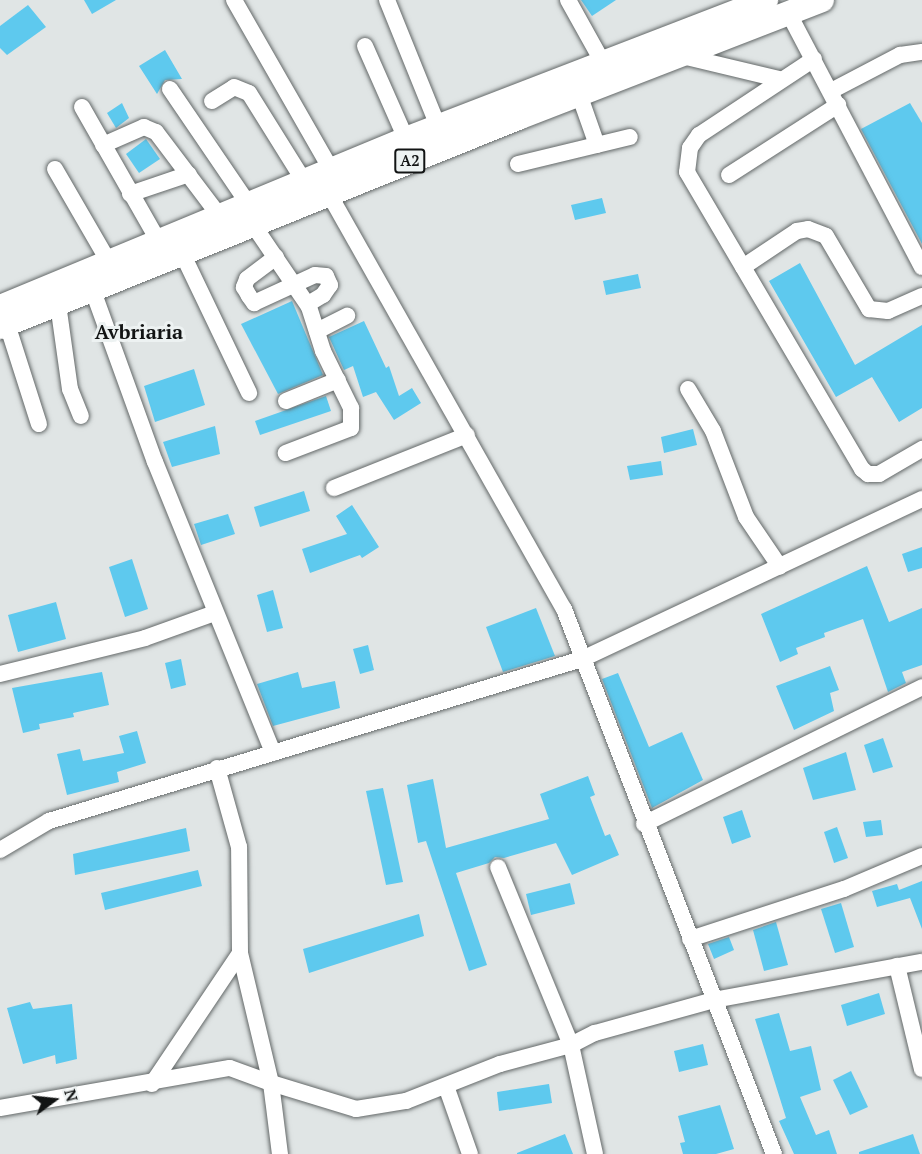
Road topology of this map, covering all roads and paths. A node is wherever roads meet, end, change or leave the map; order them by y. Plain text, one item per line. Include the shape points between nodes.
1 (234, 0) edge
2 (387, 0) edge
3 (568, 0) edge
4 (766, 0) edge
5 (822, 0) edge
6 (788, 12) junction
7 (365, 46) dead end
8 (922, 52) edge
9 (677, 55) junction
10 (814, 59) junction
11 (602, 60) junction
12 (779, 79) junction
13 (170, 89) dead end
14 (579, 94) junction
15 (834, 98) junction
16 (212, 101) dead end
17 (82, 107) dead end
18 (438, 126) junction
19 (630, 137) dead end
20 (406, 139) junction
21 (103, 145) junction
22 (597, 145) junction
23 (518, 164) dead end
24 (55, 170) dead end
25 (189, 174) junction
26 (729, 175) dead end
27 (304, 181) junction
28 (330, 182) junction
29 (130, 194) junction
30 (251, 215) junction
31 (221, 218) junction
32 (159, 242) junction
33 (183, 255) junction
34 (276, 257) junction
35 (109, 262) junction
36 (742, 267) junction
37 (922, 267) edge
38 (295, 283) junction
39 (93, 291) junction
40 (922, 296) edge
41 (58, 304) junction
42 (308, 304) junction
43 (347, 316) dead end
44 (2, 319) edge
45 (317, 331) junction
46 (338, 380) junction
47 (688, 389) dead end
48 (249, 393) dead end
49 (286, 401) dead end
50 (81, 416) dead end
51 (39, 424) dead end
52 (467, 435) junction
53 (922, 449) edge
54 (286, 453) dead end
55 (334, 488) dead end
56 (922, 499) edge
57 (780, 567) junction
58 (214, 613) junction
59 (582, 659) junction
60 (0, 674) edge
61 (922, 687) edge
62 (273, 753) junction
63 (217, 768) junction
64 (644, 824) junction
65 (0, 850) edge
66 (922, 856) edge
67 (498, 867) dead end
68 (690, 939) junction
69 (240, 953) junction
70 (922, 962) edge
71 (897, 966) junction
72 (714, 1000) junction
73 (571, 1045) junction
74 (922, 1069) edge
75 (271, 1083) junction
76 (152, 1084) junction
77 (446, 1086) junction
78 (0, 1108) edge
79 (280, 1154) edge
80 (470, 1154) edge
81 (595, 1154) edge
82 (774, 1154) edge

1 - 28 street
2 - 18 street
3 - 11 street
4 - 11 highway, A2
5 - 6 highway, A2
6 - 9 highway, A2
6 - 10 street
7 - 20 street
8 - 15 street via 900,55
9 - 12 street
9 - 14 highway, A2
10 - 12 street
10 - 15 street
11 - 18 highway, A2
12 - 36 street via 699,135 686,160 693,186
13 - 30 street
14 - 22 street
14 - 28 highway, A2
15 - 26 street
15 - 37 street
16 - 27 street via 234,87 249,93
17 - 21 street
18 - 20 highway, A2
19 - 22 street
20 - 28 highway, A2
21 - 25 street via 144,126 156,132
21 - 29 street
22 - 23 street
24 - 35 street
25 - 29 street
25 - 31 street
27 - 28 highway, A2
27 - 30 highway, A2
28 - 30 highway, A2
28 - 52 street
29 - 32 street
30 - 31 highway, A2
30 - 33 highway, A2
30 - 34 street
31 - 32 highway, A2
32 - 35 highway, A2
33 - 39 highway, A2
33 - 48 street
34 - 38 street
34 - 38 street via 247,279 244,287 254,303
35 - 44 highway, A2
36 - 40 street via 797,231 808,229 826,236 869,309 888,311
36 - 53 street via 862,469 868,474 879,474
38 - 42 street
38 - 42 street via 322,274 330,281 323,296
39 - 41 highway, A2
39 - 58 street
41 - 44 highway, A2
41 - 50 street via 70,389
42 - 45 street
43 - 45 street
44 - 51 street
45 - 46 street
46 - 49 street
46 - 54 street via 351,408 351,428
47 - 57 street via 713,431 746,517
52 - 55 street
52 - 59 street via 538,558 564,609
56 - 57 street
57 - 59 street
58 - 60 street via 145,638
58 - 62 street
59 - 62 street
59 - 64 street
61 - 64 street
62 - 63 street
63 - 65 street via 49,821
63 - 69 street via 239,848
64 - 68 street
66 - 68 street via 844,889
67 - 73 street
68 - 72 street
69 - 75 street
69 - 76 street
70 - 71 street
71 - 72 street
71 - 74 street
72 - 73 street via 595,1033
72 - 82 street
73 - 77 street via 500,1064
73 - 81 street
75 - 76 street via 230,1068
75 - 77 street via 356,1109 406,1101
75 - 79 street
76 - 78 street
77 - 80 street

